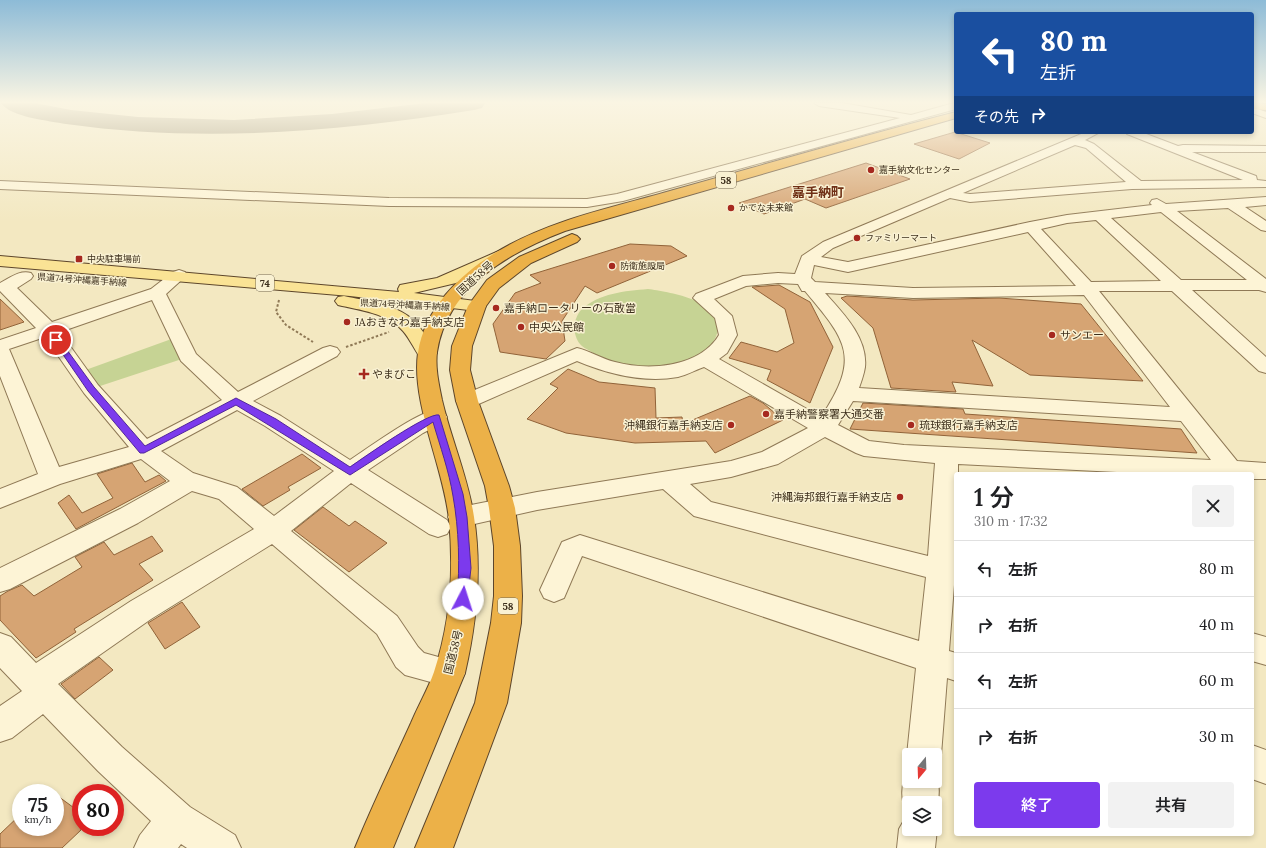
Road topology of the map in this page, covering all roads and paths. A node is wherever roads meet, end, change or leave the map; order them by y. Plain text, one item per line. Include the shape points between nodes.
1 (822, 143) edge
2 (859, 143) edge
3 (893, 143) edge
4 (1071, 143) edge
5 (1080, 143) edge
6 (1157, 143) edge
7 (1243, 143) edge
8 (1170, 148) junction
9 (1262, 151) edge
10 (0, 184) edge
11 (1265, 184) edge
12 (1135, 185) junction
13 (949, 195) junction
14 (1266, 201) edge
15 (1230, 203) junction
16 (1163, 208) junction
17 (647, 215) dead end
18 (1099, 215) junction
19 (616, 224) dead end
20 (1030, 226) junction
21 (1266, 227) edge
22 (501, 255) junction
23 (808, 259) junction
24 (0, 261) edge
25 (0, 274) edge
26 (179, 275) junction
27 (25, 276) junction
28 (806, 283) junction
29 (1176, 285) junction
30 (1265, 286) edge
31 (1087, 288) junction
32 (161, 290) junction
33 (280, 296) junction
34 (347, 296) junction
35 (447, 305) junction
36 (477, 306) junction
37 (49, 330) junction
38 (392, 331) dead end
39 (0, 346) edge
40 (0, 351) edge
41 (330, 352) junction
42 (427, 353) junction
43 (705, 358) junction
44 (1266, 367) edge
45 (846, 394) junction
46 (236, 401) junction
47 (467, 401) junction
48 (1187, 415) junction
49 (436, 417) junction
50 (825, 428) junction
51 (144, 450) junction
52 (947, 456) junction
53 (1249, 470) edge
54 (350, 471) junction
55 (1254, 475) edge
56 (52, 478) junction
57 (669, 480) junction
58 (188, 482) junction
59 (1266, 488) edge
60 (0, 499) edge
61 (502, 508) junction
62 (450, 522) junction
63 (273, 532) junction
64 (948, 572) edge
65 (0, 581) edge
66 (554, 590) dead end
67 (0, 647) edge
68 (1254, 648) edge
69 (1266, 651) edge
70 (944, 662) edge
71 (449, 673) junction
72 (40, 688) junction
73 (0, 726) edge
74 (926, 748) edge
75 (1254, 763) edge
76 (1266, 767) edge
77 (177, 820) junction
78 (917, 836) edge
79 (153, 848) edge
80 (222, 848) edge
81 (374, 848) edge
82 (434, 848) edge
83 (916, 848) edge

1 - 10 street via 618,198 587,203 389,202
2 - 22 highway, 国道58号 / 58 via 573,224 546,233
3 - 17 highway, 58
4 - 13 street
5 - 12 street via 1090,146
6 - 8 street
7 - 9 street
8 - 9 street
8 - 11 street
11 - 12 street
12 - 13 street via 970,198
12 - 16 street
13 - 23 street via 828,245
14 - 15 street
15 - 16 street
15 - 21 street
16 - 18 street
16 - 30 street
18 - 20 street
18 - 29 street
19 - 36 highway, 国道58号 / 58 via 560,243 525,260 493,284
20 - 23 street via 848,267
20 - 31 street
22 - 34 main road via 456,277 431,285
22 - 35 highway, 国道58号 / 58 via 470,279
23 - 28 street via 802,274
24 - 26 main road, 県道74号沖縄嘉手納線 / 74
25 - 27 main road, 県道74号沖縄嘉手納線 / 74
26 - 32 street
26 - 34 main road, 県道74号沖縄嘉手納線 / 74
27 - 32 main road, 県道74号沖縄嘉手納線 / 74
27 - 37 street via 6,287
28 - 31 street via 913,293 1080,291
28 - 43 street via 778,278 743,281 702,298 723,316 728,335 720,349
28 - 45 street via 839,320 853,344 855,367
29 - 30 street
29 - 31 street
29 - 44 street
31 - 48 street
32 - 33 main road, 県道74号沖縄嘉手納線 / 74
32 - 37 street
32 - 46 street via 188,357
33 - 34 main road, 県道74号沖縄嘉手納線 / 74
33 - 41 path via 276,312 286,325
34 - 35 main road, 県道74号沖縄嘉手納線 / 74
34 - 42 main road via 399,319 414,334
35 - 36 main road, 県道74号沖縄嘉手納線 / 74
35 - 42 highway, 国道58号 / 58
36 - 47 highway, 国道58号 / 58 via 466,332 460,357 460,370
37 - 39 street
37 - 51 street via 91,389
38 - 41 path
40 - 56 street
41 - 46 street
42 - 49 highway, 国道58号 / 58 via 427,370
43 - 47 street via 676,370 648,372 610,368 577,354
43 - 50 street
45 - 48 street
45 - 50 street
46 - 51 street
46 - 54 street
47 - 61 highway, 国道58号 / 58 via 497,486
48 - 53 street
49 - 54 street
49 - 62 highway, 国道58号 / 58 via 458,494
50 - 52 street via 864,448
50 - 57 street via 770,458 731,469
51 - 56 street
51 - 58 street
52 - 53 street
52 - 64 street
54 - 62 street
54 - 63 street
55 - 59 street
56 - 60 street
57 - 61 street via 620,486
57 - 64 street via 703,509
58 - 63 street via 197,482 228,492
58 - 65 street via 129,516
61 - 62 street
61 - 82 highway, 国道58号 / 58 via 507,546 508,596 506,623 491,703
62 - 71 highway, 国道58号 / 58 via 466,568 462,615
63 - 71 street via 387,625 407,656 416,665
63 - 72 street via 142,610
64 - 70 street
66 - 70 street via 571,549 580,545
67 - 72 street
68 - 69 street
70 - 74 street
71 - 81 highway, 国道58号 / 58
72 - 73 street
72 - 77 street via 110,759
75 - 76 street
77 - 79 street
77 - 80 street
78 - 83 street

